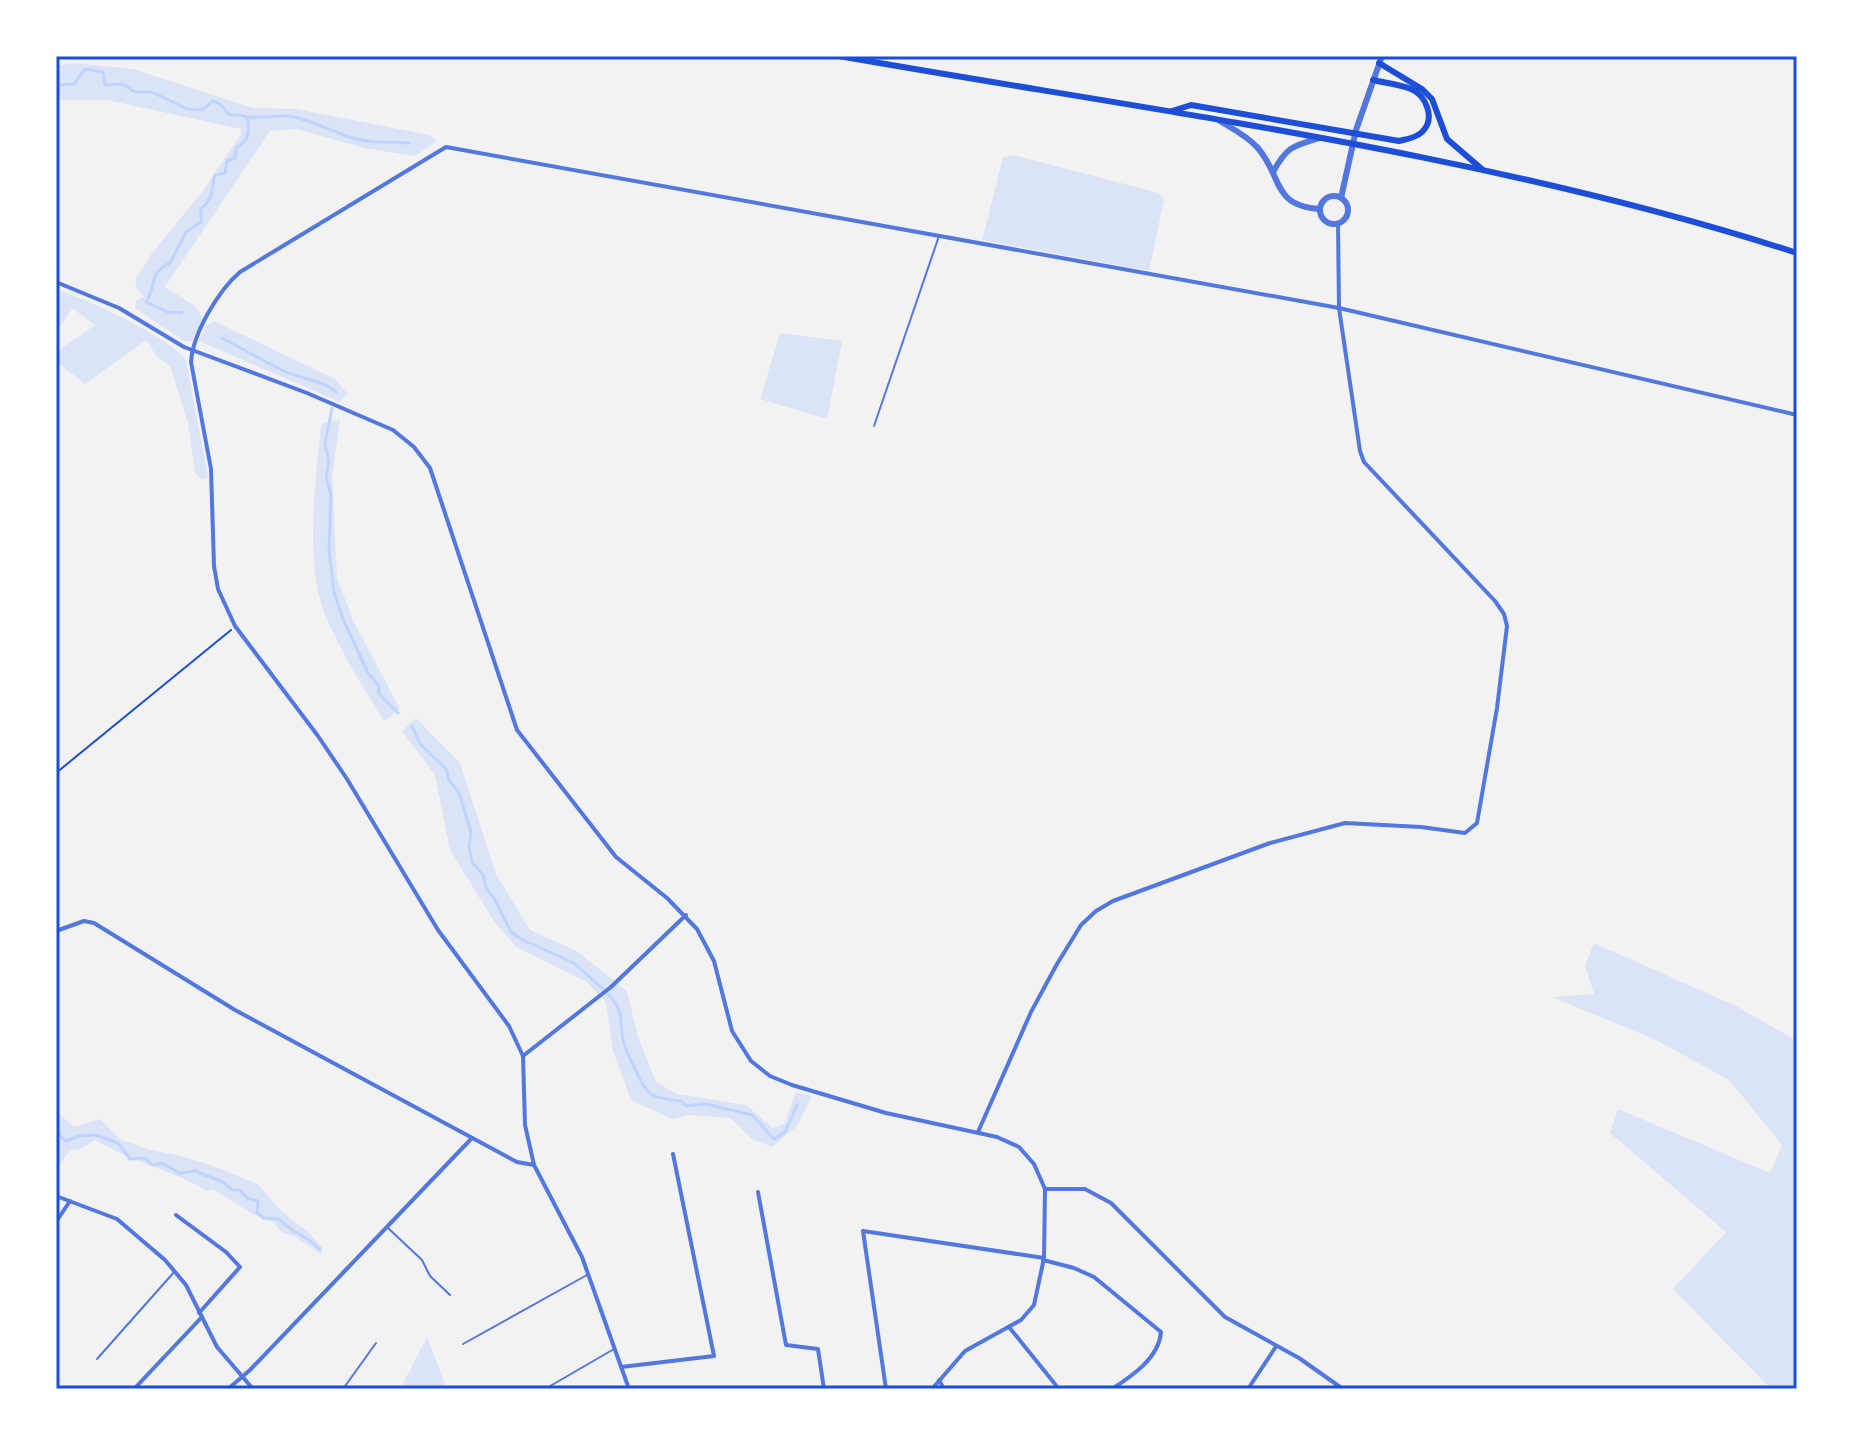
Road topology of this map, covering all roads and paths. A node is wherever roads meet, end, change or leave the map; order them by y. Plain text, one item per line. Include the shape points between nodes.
1 (839, 56) edge
2 (1793, 56) edge
3 (1380, 59) edge
4 (1797, 61) edge
5 (1373, 80) junction
6 (1169, 112) junction
7 (1220, 121) junction
8 (1319, 138) junction
9 (1273, 172) junction
10 (1486, 172) junction
11 (1341, 198) junction
12 (1320, 209) junction
13 (1338, 224) junction
14 (940, 235) junction
15 (1797, 253) edge
16 (56, 282) edge
17 (1339, 308) junction
18 (193, 349) junction
19 (1797, 415) edge
20 (874, 426) dead end
21 (235, 626) junction
22 (56, 773) edge
23 (686, 915) junction
24 (56, 931) edge
25 (523, 1056) junction
26 (978, 1132) junction
27 (472, 1138) junction
28 (673, 1154) dead end
29 (534, 1165) junction
30 (1045, 1189) junction
31 (758, 1192) dead end
32 (56, 1196) edge
33 (70, 1201) junction
34 (176, 1215) dead end
35 (56, 1222) edge
36 (387, 1227) junction
37 (1044, 1259) junction
38 (175, 1270) junction
39 (588, 1274) junction
40 (450, 1295) dead end
41 (200, 1316) junction
42 (1009, 1327) junction
43 (376, 1343) dead end
44 (463, 1344) dead end
45 (1276, 1347) junction
46 (615, 1348) junction
47 (97, 1359) dead end
48 (621, 1367) junction
49 (242, 1377) junction
50 (939, 1380) junction
51 (134, 1389) edge
52 (228, 1389) edge
53 (253, 1389) edge
54 (343, 1389) edge
55 (545, 1389) edge
56 (629, 1389) edge
57 (824, 1389) edge
58 (886, 1389) edge
59 (932, 1389) edge
60 (944, 1389) edge
61 (1059, 1389) edge
62 (1112, 1389) edge
63 (1248, 1389) edge
64 (1343, 1389) edge

1 - 6 main road
2 - 4 street
3 - 5 street
3 - 10 main road via 1432,99 1447,139
5 - 6 main road via 1413,89 1421,96 1429,119 1424,131 1399,141 1191,105
5 - 11 street
6 - 7 main road
7 - 8 main road
7 - 9 street via 1259,149
8 - 9 street via 1294,145
8 - 10 main road
9 - 12 street via 1282,195
10 - 15 main road via 1649,210
11 - 12 street via 1328,198
11 - 13 street via 1348,210
12 - 13 street via 1325,221
13 - 17 street
14 - 17 street
14 - 18 street via 446,147 240,272 218,296
14 - 20 lane
16 - 18 street via 119,308
17 - 19 street
17 - 26 street via 1364,462 1504,614 1507,640 1477,823 1465,833 1345,823 1270,843 1096,911 1081,925 1031,1012
18 - 21 street via 211,469 214,566
18 - 23 street via 363,416 414,447 430,468 517,730 616,857
21 - 22 path
21 - 25 street via 347,779 438,930 509,1026
23 - 25 street via 611,987
23 - 26 street via 714,961 732,1031 758,1068 832,1097
24 - 27 street via 84,921 94,923 235,1010
25 - 29 street via 525,1125
26 - 30 street via 1019,1147
27 - 29 street via 517,1162
27 - 36 street
28 - 48 street via 714,1356
29 - 39 street
30 - 37 street
30 - 45 street via 1085,1189 1111,1203 1225,1317
31 - 57 street via 786,1345 818,1349
32 - 33 street
33 - 35 street
33 - 38 street via 117,1219
34 - 41 street via 240,1267
36 - 40 lane
36 - 49 street
37 - 42 street via 1034,1305
37 - 58 street via 863,1231
37 - 62 street via 1094,1277 1161,1332 1140,1370
38 - 41 street
38 - 47 lane
39 - 44 lane
39 - 46 street
41 - 49 street
41 - 51 street
42 - 50 street via 965,1351
42 - 61 street
43 - 54 lane
45 - 63 street
45 - 64 street
46 - 48 street
46 - 55 lane
48 - 56 street
49 - 52 street
49 - 53 street
50 - 59 street
50 - 60 street

